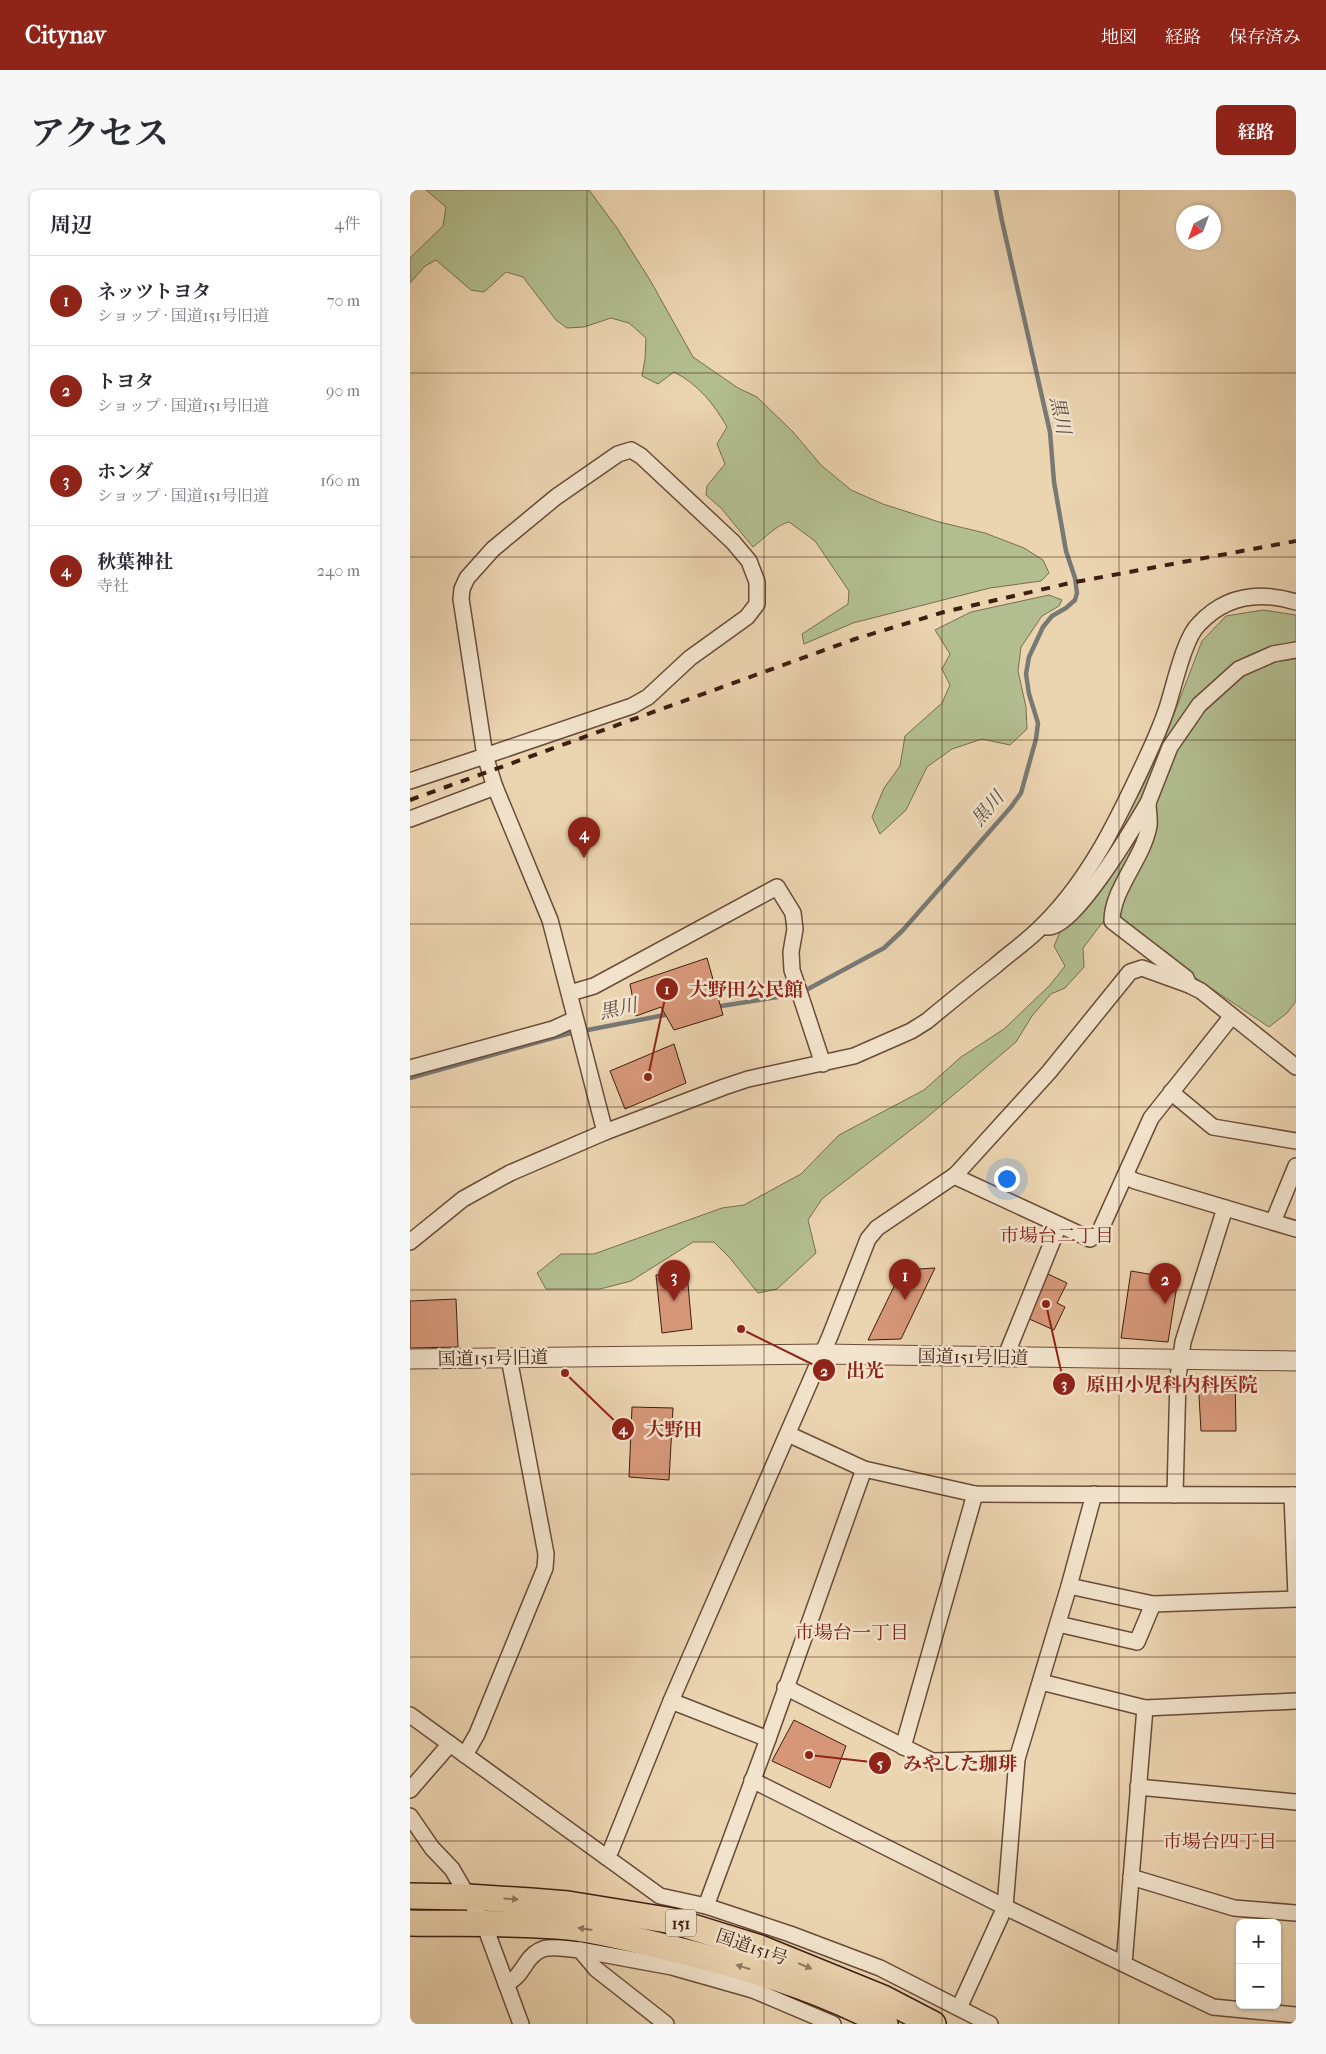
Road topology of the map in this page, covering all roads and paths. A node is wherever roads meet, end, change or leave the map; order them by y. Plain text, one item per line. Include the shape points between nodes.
1 (1296, 602) edge
2 (1296, 650) edge
3 (485, 756) junction
4 (410, 782) edge
5 (496, 787) junction
6 (1148, 803) junction
7 (410, 819) edge
8 (1044, 925) junction
9 (1189, 985) junction
10 (570, 993) junction
11 (1232, 1016) junction
12 (575, 1021) junction
13 (823, 1064) junction
14 (1296, 1067) edge
15 (410, 1068) edge
16 (1171, 1092) junction
17 (606, 1132) junction
18 (1296, 1141) edge
19 (1296, 1166) edge
20 (954, 1176) junction
21 (1125, 1176) junction
22 (1225, 1208) junction
23 (1273, 1222) junction
24 (1059, 1225) junction
25 (1296, 1229) edge
26 (412, 1234) edge
27 (822, 1354) junction
28 (510, 1358) junction
29 (1008, 1358) junction
30 (410, 1359) edge
31 (1180, 1360) junction
32 (1296, 1361) edge
33 (788, 1434) junction
34 (864, 1469) junction
35 (975, 1494) junction
36 (1094, 1494) junction
37 (1176, 1495) junction
38 (1294, 1495) edge
39 (1069, 1586) junction
40 (1296, 1598) edge
41 (1153, 1604) junction
42 (1058, 1624) junction
43 (1041, 1682) junction
44 (785, 1687) junction
45 (671, 1701) junction
46 (1296, 1701) edge
47 (1145, 1708) junction
48 (410, 1715) edge
49 (768, 1739) junction
50 (450, 1744) junction
51 (903, 1747) junction
52 (465, 1755) junction
53 (1017, 1759) junction
54 (752, 1780) junction
55 (1138, 1788) junction
56 (410, 1790) edge
57 (1296, 1802) edge
58 (410, 1816) edge
59 (606, 1857) junction
60 (1131, 1877) junction
61 (410, 1896) edge
62 (468, 1896) junction
63 (706, 1906) junction
64 (1005, 1907) junction
65 (1296, 1913) edge
66 (410, 1924) edge
67 (484, 1924) junction
68 (580, 1950) junction
69 (1124, 1964) junction
70 (506, 1984) junction
71 (959, 2008) junction
72 (1296, 2015) edge
73 (1255, 2018) edge
74 (521, 2024) edge
75 (666, 2024) edge
76 (833, 2024) edge
77 (885, 2024) edge
78 (934, 2024) edge
79 (990, 2024) edge

1 - 8 street via 1258,595 1233,600 1208,614 1196,626 1186,645 1166,711 1120,813 1093,862
2 - 6 street via 1273,654 1240,668 1198,705 1170,747
3 - 3 street via 632,706 648,697 690,658 747,617 757,604 757,582 749,561 676,488 631,450 618,454 556,497 500,543 467,578 461,599
3 - 4 street
3 - 5 street
5 - 7 street
5 - 10 street via 550,920
6 - 8 street via 1092,890 1055,926 1049,928
6 - 9 street via 1149,826 1140,853 1112,910 1112,921 1186,978
8 - 13 street via 928,1021 869,1050
9 - 11 street
9 - 20 street via 1142,968 1130,972 1049,1072
10 - 12 street
10 - 13 street via 594,986 777,887 793,913 792,970
11 - 14 street
11 - 16 street
12 - 15 street
12 - 17 street
13 - 17 street via 724,1086
16 - 18 street via 1213,1127
16 - 21 street via 1151,1118
17 - 26 street via 510,1173 463,1199
19 - 23 street
20 - 24 street
20 - 27 street via 877,1228 868,1239
21 - 22 street
21 - 24 street via 1099,1233 1090,1239
22 - 23 street
22 - 31 street
23 - 25 street
24 - 29 street via 1009,1348
27 - 28 street, 国道151号旧道
27 - 29 street, 国道151号旧道
27 - 33 street
28 - 30 street, 国道151号旧道
28 - 52 street via 546,1554 544,1568 477,1734
29 - 31 street, 国道151号旧道
31 - 32 street, 国道151号旧道
31 - 37 street
33 - 34 street
33 - 45 street
34 - 35 street
34 - 44 street
35 - 36 street
35 - 51 street
36 - 37 street
36 - 39 street
37 - 38 street
38 - 40 street
39 - 41 street
39 - 42 street
40 - 41 street
41 - 42 street via 1137,1642
42 - 43 street
43 - 47 street
43 - 53 street
44 - 49 street
44 - 51 street
45 - 49 street
45 - 59 street
46 - 47 street
47 - 55 street
48 - 50 street
49 - 54 street
50 - 52 street
50 - 56 street
51 - 53 street via 932,1761
52 - 59 street
53 - 64 street
54 - 63 street
54 - 64 street
55 - 57 street
55 - 60 street
58 - 62 street via 432,1848 452,1869
59 - 63 street via 660,1896
60 - 65 street via 1234,1908
60 - 69 street
61 - 62 highway, 国道151号 / 151
62 - 67 street
62 -> 78 highway, 国道151号 / 151 via 568,1904 673,1921 760,1948 883,1998
63 - 71 street via 880,1968
64 - 69 street
64 - 71 street
66 - 67 highway, 国道151号 / 151
67 - 70 street
77 -> 67 highway, 国道151号 / 151 via 809,1990 750,1970 619,1934 531,1924
68 - 70 street via 549,1947 537,1950 516,1980
68 - 75 street via 596,1969
68 - 76 street via 672,1967 753,1990
69 - 73 street via 1212,2007
70 - 74 street
71 - 79 street
72 - 73 street

